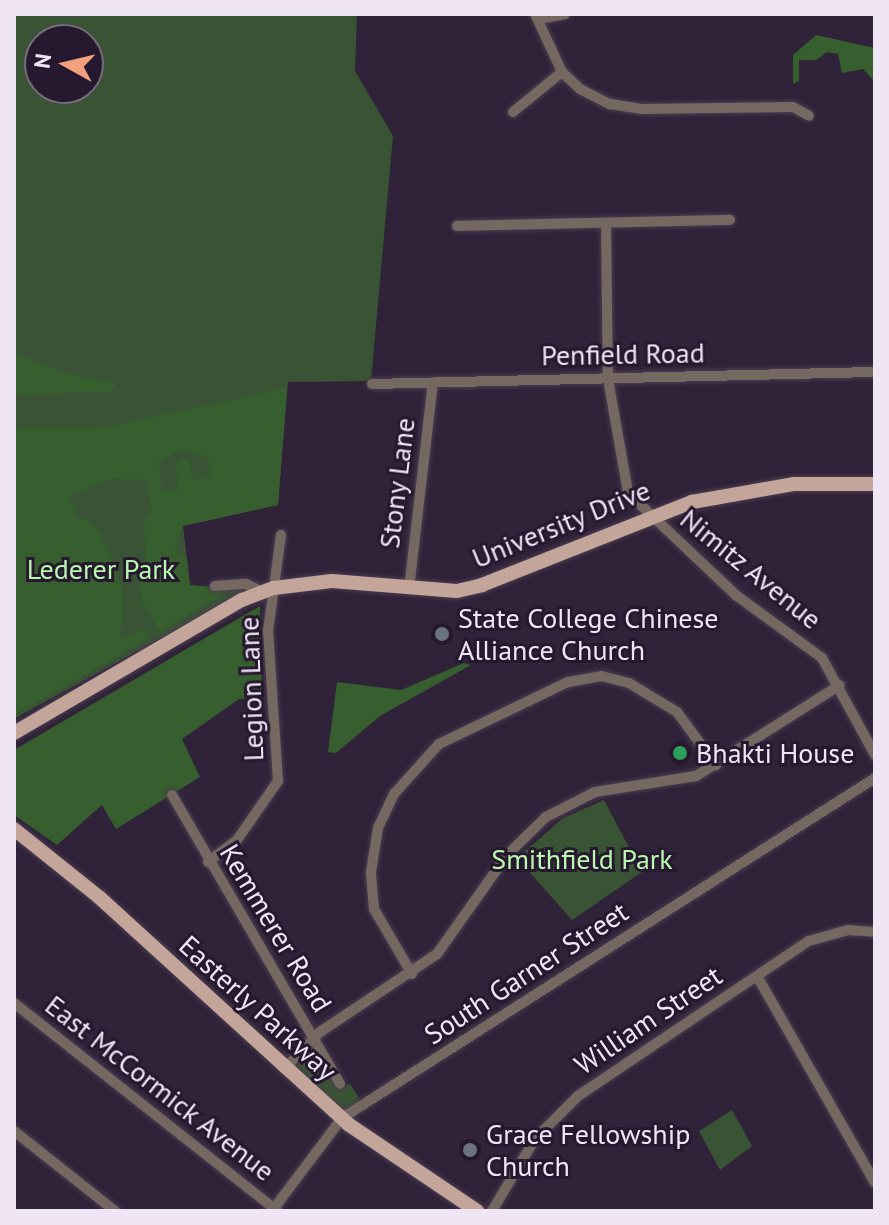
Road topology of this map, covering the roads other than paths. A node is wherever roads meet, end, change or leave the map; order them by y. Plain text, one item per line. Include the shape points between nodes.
1 (565, 14) edge
2 (537, 16) edge
3 (562, 72) junction
4 (513, 112) dead end
5 (809, 116) dead end
6 (730, 220) dead end
7 (606, 224) junction
8 (457, 226) dead end
9 (875, 372) edge
10 (608, 379) junction
11 (433, 382) junction
12 (372, 384) dead end
13 (875, 484) edge
14 (649, 516) junction
15 (281, 535) dead end
16 (215, 586) dead end
17 (409, 589) junction
18 (268, 590) junction
19 (840, 685) junction
20 (14, 733) edge
21 (875, 755) edge
22 (716, 765) junction
23 (875, 778) edge
24 (172, 795) dead end
25 (14, 829) edge
26 (208, 862) junction
27 (875, 932) edge
28 (412, 974) junction
29 (757, 976) junction
30 (14, 1003) edge
31 (313, 1038) junction
32 (284, 1069) junction
33 (340, 1084) dead end
34 (342, 1118) junction
35 (14, 1131) edge
36 (875, 1183) edge
37 (274, 1210) edge
38 (115, 1211) edge
39 (477, 1211) edge
40 (492, 1211) edge

1 - 2 street
2 - 3 street
3 - 4 street
3 - 5 street via 588,93 626,108 793,107
6 - 7 street
7 - 8 street
7 - 10 street, Nimitz Avenue
9 - 10 street, Penfield Road
10 - 11 street, Penfield Road
10 - 14 street, Nimitz Avenue via 623,481
11 - 12 street, Penfield Road
11 - 17 street, Stony Lane
13 - 14 main road, University Drive via 765,487
14 - 17 main road, University Drive via 482,585 457,591
14 - 19 street, Nimitz Avenue via 737,596 810,647
15 - 18 street, Legion Lane
16 - 18 street via 250,584
17 - 18 main road, University Drive via 319,580
18 - 20 main road, University Drive
18 - 26 street, Legion Lane via 278,781 237,840
19 - 21 street, Nimitz Avenue
19 - 22 street
22 - 28 street via 686,779 595,792 546,817 507,855 446,944
22 - 28 street via 677,712 629,683 601,676 568,682 439,744 394,794 378,828 371,872 374,909
23 - 34 street, South Garner Street
24 - 26 street, Kemmerer Road
25 - 32 main road, Easterly Parkway via 100,898
26 - 31 street, Kemmerer Road
27 - 29 street, William Street via 821,935
28 - 31 street
29 - 36 street
29 - 40 street, William Street via 557,1113
30 - 37 street, East McCormick Avenue
31 - 32 street
31 - 33 street, Kemmerer Road
32 - 34 main road, Easterly Parkway
34 - 37 street, South Garner Street
34 - 39 main road, Easterly Parkway
35 - 38 street

